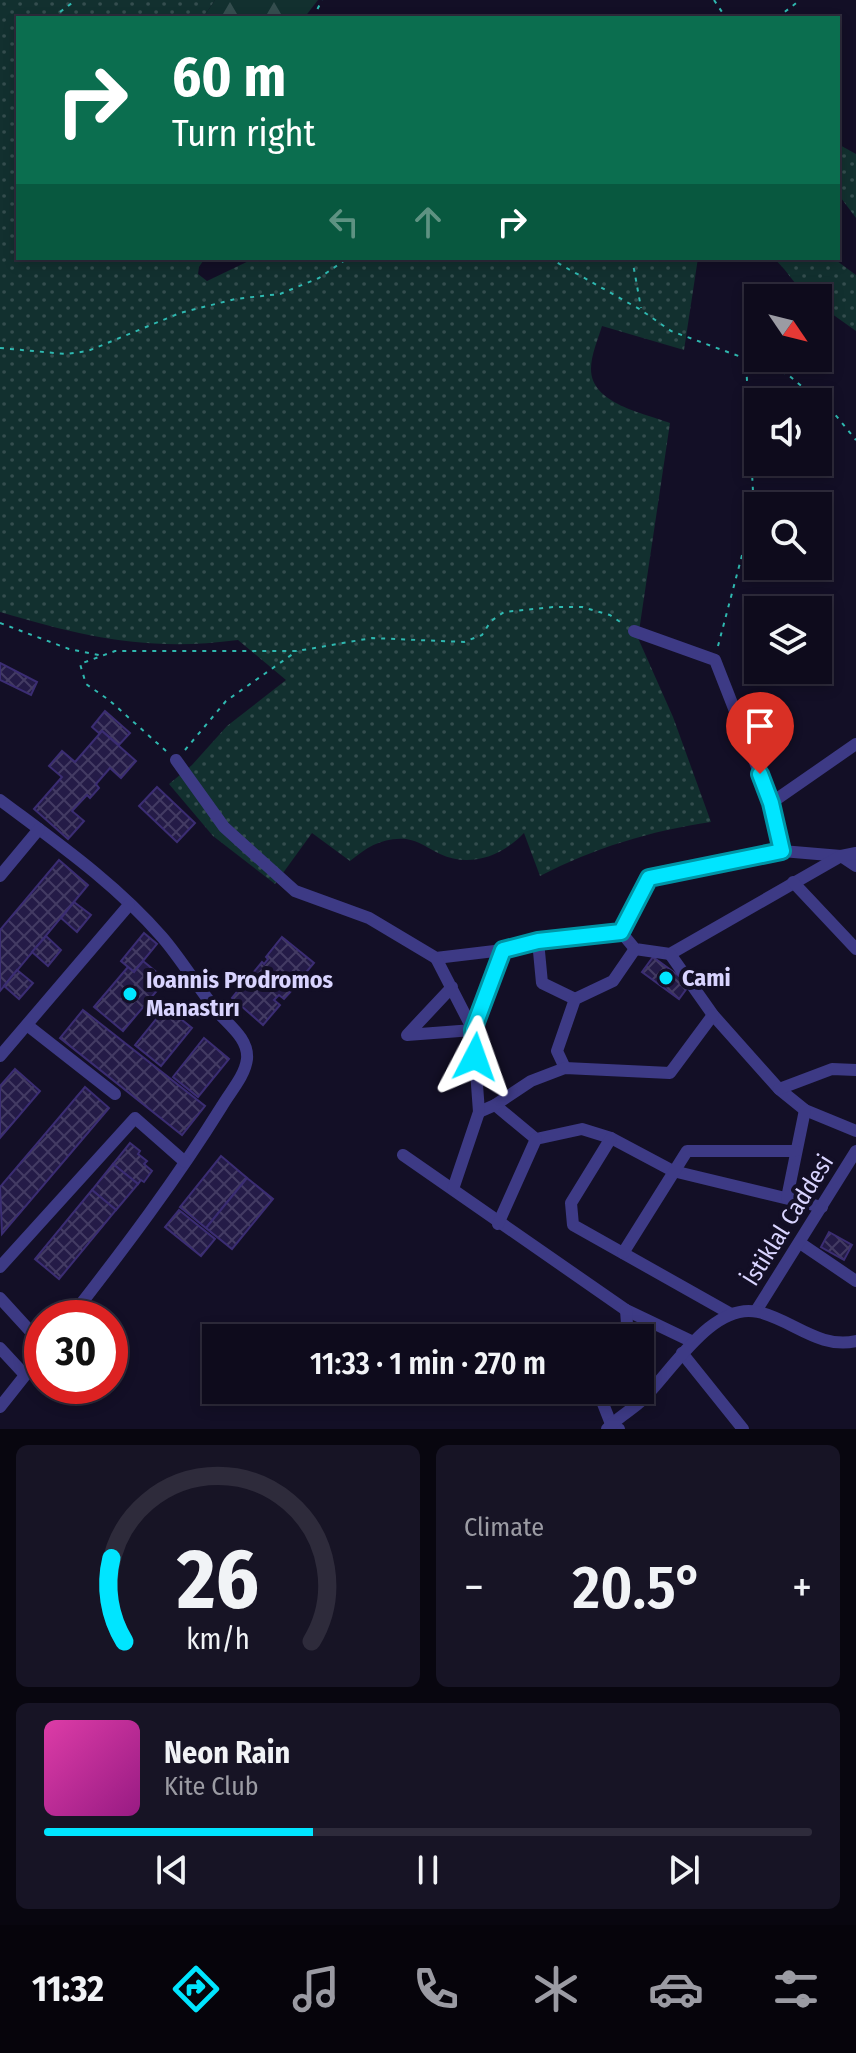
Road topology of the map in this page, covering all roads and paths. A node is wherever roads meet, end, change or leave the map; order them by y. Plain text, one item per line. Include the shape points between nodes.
1 (76, 0) edge
2 (800, 0) edge
3 (55, 16) edge
4 (780, 16) edge
5 (345, 260) edge
6 (553, 260) edge
7 (632, 260) edge
8 (641, 310) junction
9 (0, 348) edge
10 (744, 359) edge
11 (747, 372) edge
12 (781, 372) edge
13 (856, 440) edge
14 (0, 623) edge
15 (634, 631) joint
16 (297, 651) junction
17 (104, 656) junction
18 (715, 660) junction
19 (856, 744) edge
20 (176, 760) junction
21 (0, 800) edge
22 (771, 803) junction
23 (39, 829) junction
24 (782, 851) junction
25 (856, 853) edge
26 (841, 856) junction
27 (856, 866) edge
28 (0, 876) edge
29 (793, 882) junction
30 (129, 905) junction
31 (621, 932) junction
32 (538, 941) junction
33 (635, 949) junction
34 (856, 949) edge
35 (503, 950) junction
36 (670, 954) junction
37 (436, 958) junction
38 (452, 987) junction
39 (575, 999) junction
40 (713, 1015) junction
41 (27, 1025) junction
42 (473, 1030) junction
43 (0, 1056) edge
44 (565, 1068) junction
45 (856, 1070) edge
46 (779, 1089) junction
47 (115, 1094) dead end
48 (495, 1105) junction
49 (805, 1110) junction
50 (479, 1112) junction
51 (856, 1131) edge
52 (611, 1138) junction
53 (536, 1139) junction
54 (795, 1151) junction
55 (856, 1151) edge
56 (403, 1155) dead end
57 (185, 1162) junction
58 (673, 1171) junction
59 (453, 1189) junction
60 (787, 1198) junction
61 (822, 1207) junction
62 (498, 1224) junction
63 (800, 1243) junction
64 (623, 1253) junction
65 (0, 1267) edge
66 (856, 1281) edge
67 (0, 1298) edge
68 (84, 1300) edge
69 (626, 1310) junction
70 (756, 1311) junction
71 (731, 1314) junction
72 (24, 1324) edge
73 (627, 1324) edge
74 (856, 1341) edge
75 (693, 1342) junction
76 (0, 1348) edge
77 (682, 1353) junction
78 (24, 1374) edge
79 (24, 1376) edge
80 (603, 1404) edge
81 (2, 1405) edge
82 (613, 1427) edge
83 (743, 1429) edge

1 - 3 path
2 - 4 path
5 - 9 path via 280,294 180,313 88,351
6 - 8 path
7 - 8 path
8 - 10 path via 671,331
11 - 18 path via 754,510
12 - 13 path via 833,412
14 - 17 path
15 - 16 path via 610,615 582,607 553,607 504,612 482,635 464,642 372,638
15 - 18 street
16 - 17 path via 115,651
16 - 20 path via 226,701
17 - 20 path via 80,664 86,684
18 - 22 street
19 - 22 street
20 - 37 street via 224,827 295,891 369,918
21 - 23 street
22 - 24 street
23 - 28 street
23 - 30 street
24 - 26 street
24 - 31 street via 649,878
25 - 26 street
26 - 27 street
26 - 29 street
29 - 34 street
29 - 36 street
30 - 41 street
30 - 57 street via 162,937 241,1037 248,1054 244,1071
31 - 32 street
31 - 33 street
32 - 35 street
32 - 39 street via 542,983
33 - 36 street
33 - 39 street via 613,981
35 - 37 street
35 - 42 street
36 - 40 street
37 - 38 street
38 - 42 street
38 - 42 street via 407,1035
39 - 44 street via 557,1051
40 - 44 street via 670,1073
40 - 46 street
41 - 43 street
41 - 47 street
42 - 50 street
44 - 48 street via 531,1081
45 - 46 street via 832,1069
46 - 49 street
48 - 50 street
48 - 53 street
49 - 51 street
49 - 54 street
50 - 59 street
52 - 53 street via 582,1129
52 - 58 street
52 - 64 street via 571,1203 573,1225
53 - 62 street
54 - 58 street via 687,1151
54 - 60 street
55 - 61 street, İstiklal Caddesi
56 - 59 street
57 - 65 street via 135,1118
57 - 68 street
58 - 60 street
58 - 64 street
59 - 62 street
60 - 61 street
61 - 63 street, İstiklal Caddesi
62 - 69 street
63 - 66 street
63 - 70 street, İstiklal Caddesi
64 - 71 street
67 - 72 street
69 - 73 street
69 - 75 street
70 - 71 street
70 - 74 street via 812,1336 845,1344
71 - 75 street
75 - 77 street
76 - 78 street
77 - 82 street
77 - 83 street
79 - 81 street
80 - 82 street

